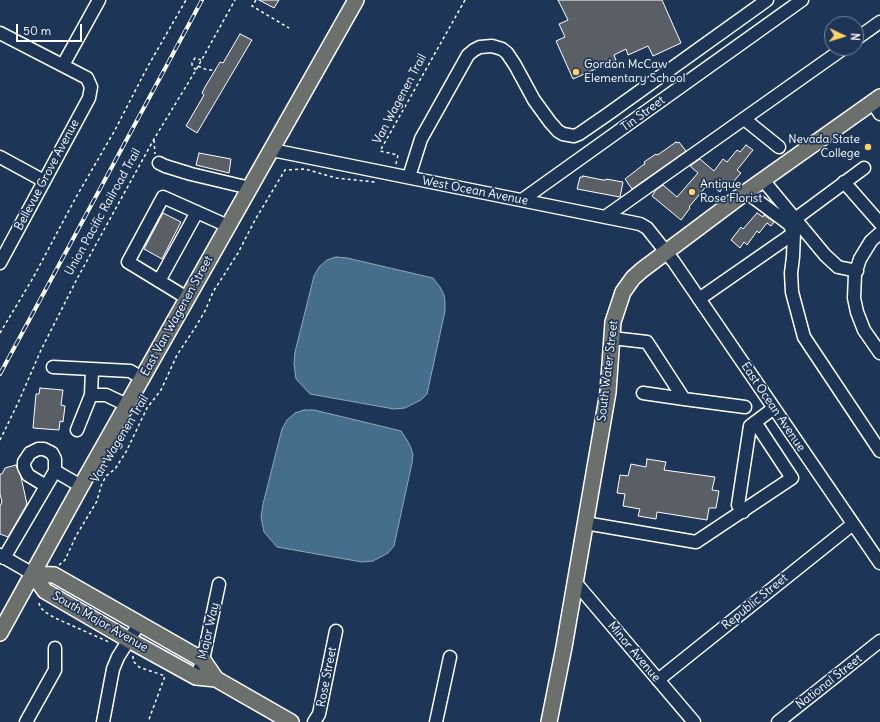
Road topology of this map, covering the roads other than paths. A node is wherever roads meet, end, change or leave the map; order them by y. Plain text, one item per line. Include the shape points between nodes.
1 (99, 0) edge
2 (356, 0) edge
3 (767, 0) edge
4 (802, 0) edge
5 (880, 22) edge
6 (0, 33) edge
7 (864, 33) edge
8 (833, 56) edge
9 (63, 66) junction
10 (878, 105) edge
11 (745, 118) junction
12 (779, 147) dead end
13 (272, 150) junction
14 (0, 157) edge
15 (160, 163) road end
16 (864, 168) dead end
17 (409, 178) junction
18 (763, 180) junction
19 (44, 181) junction
20 (844, 182) junction
21 (250, 188) junction
22 (746, 192) junction
23 (522, 200) junction
24 (197, 212) junction
25 (605, 217) junction
26 (795, 219) junction
27 (880, 222) edge
28 (228, 226) junction
29 (794, 233) junction
30 (878, 239) edge
31 (666, 252) junction
32 (0, 263) edge
33 (856, 271) junction
34 (159, 281) junction
35 (187, 298) junction
36 (699, 299) junction
37 (612, 338) junction
38 (880, 353) edge
39 (53, 367) dead end
40 (92, 370) junction
41 (142, 378) junction
42 (643, 393) dead end
43 (91, 395) junction
44 (684, 399) junction
45 (127, 405) junction
46 (745, 408) dead end
47 (774, 408) junction
48 (755, 422) junction
49 (77, 430) dead end
50 (880, 451) edge
51 (55, 470) junction
52 (46, 486) junction
53 (81, 486) junction
54 (743, 512) junction
55 (585, 523) junction
56 (853, 524) junction
57 (2, 556) edge
58 (880, 563) edge
59 (33, 574) junction
60 (575, 582) junction
61 (219, 584) dead end
62 (139, 624) junction
63 (336, 631) dead end
64 (0, 633) edge
65 (129, 640) junction
66 (880, 641) edge
67 (55, 648) dead end
68 (450, 657) dead end
69 (203, 660) junction
70 (196, 677) junction
71 (216, 679) junction
72 (658, 680) junction
73 (289, 721) edge
74 (26, 722) edge
75 (103, 722) edge
76 (314, 722) edge
77 (436, 722) edge
78 (549, 722) edge
79 (694, 722) edge
80 (778, 722) edge

1 - 9 street
2 - 13 main road, East Van Wagenen Street
3 - 17 street via 574,136 563,134 550,122 507,53 492,46 480,47 468,55 421,139
4 - 23 street, Tin Street
5 - 7 street
6 - 9 street
8 - 11 street
9 - 19 street, Bellevue Grove Avenue via 87,78 92,87 89,98
10 - 18 main road, South Water Street
11 - 12 street
11 - 25 street
13 - 17 street, West Ocean Avenue
13 - 21 main road, East Van Wagenen Street
14 - 19 street
15 - 21 street via 191,174
16 - 20 street
17 - 23 street, West Ocean Avenue
18 - 22 main road, South Water Street
18 - 26 street
19 - 32 street, Bellevue Grove Avenue
20 - 26 street
20 - 27 street
21 - 28 main road, East Van Wagenen Street
22 - 29 street via 789,224
22 - 31 main road, South Water Street
23 - 25 street, West Ocean Avenue
24 - 28 street
24 - 34 street
24 - 34 street via 163,197 128,262
25 - 31 street, West Ocean Avenue via 640,224 647,228
26 - 33 street via 838,267
28 - 35 main road, East Van Wagenen Street
29 - 36 street
29 - 50 street via 790,273 792,292 804,337
30 - 33 street via 860,259
31 - 36 street, East Ocean Avenue
31 - 37 main road, South Water Street via 633,278 623,292 613,322
33 - 38 street via 854,298 857,312 864,330
34 - 35 street
35 - 41 main road, East Van Wagenen Street
36 - 47 street, East Ocean Avenue
37 - 44 street via 647,342
37 - 55 main road, South Water Street via 608,392
39 - 40 street
40 - 41 street via 130,371
40 - 43 street
41 - 45 main road, East Van Wagenen Street
42 - 44 street
43 - 45 street via 106,395
43 - 49 street
44 - 46 street
45 - 53 main road, East Van Wagenen Street
47 - 48 street
47 - 56 street, East Ocean Avenue
48 - 54 street via 750,426 738,505
48 - 54 street via 792,478
51 - 52 street
51 - 52 street via 55,459 48,451 34,450 24,462 28,475
51 - 53 street
52 - 57 street
53 - 59 main road, East Van Wagenen Street
54 - 55 street via 696,542
55 - 60 main road, South Water Street
56 - 58 street, East Ocean Avenue
56 - 72 street, Republic Street
57 - 59 street
59 - 62 main road, South Major Avenue via 54,575
59 - 64 main road, East Van Wagenen Street
59 - 65 main road, South Major Avenue via 45,591
60 - 72 street, Minor Avenue
60 - 78 main road, South Water Street
61 - 69 street, Major Way
62 - 65 street
62 - 69 main road, South Major Avenue
63 - 76 street, Rose Street via 319,714
65 - 70 main road, South Major Avenue
65 - 75 street via 113,669
66 - 80 street, National Street
67 - 74 street via 55,670
68 - 77 street
69 - 70 street, Major Way
69 - 71 main road, South Major Avenue
70 - 71 main road, South Major Avenue
71 - 73 main road, South Major Avenue
72 - 79 street, Minor Avenue

